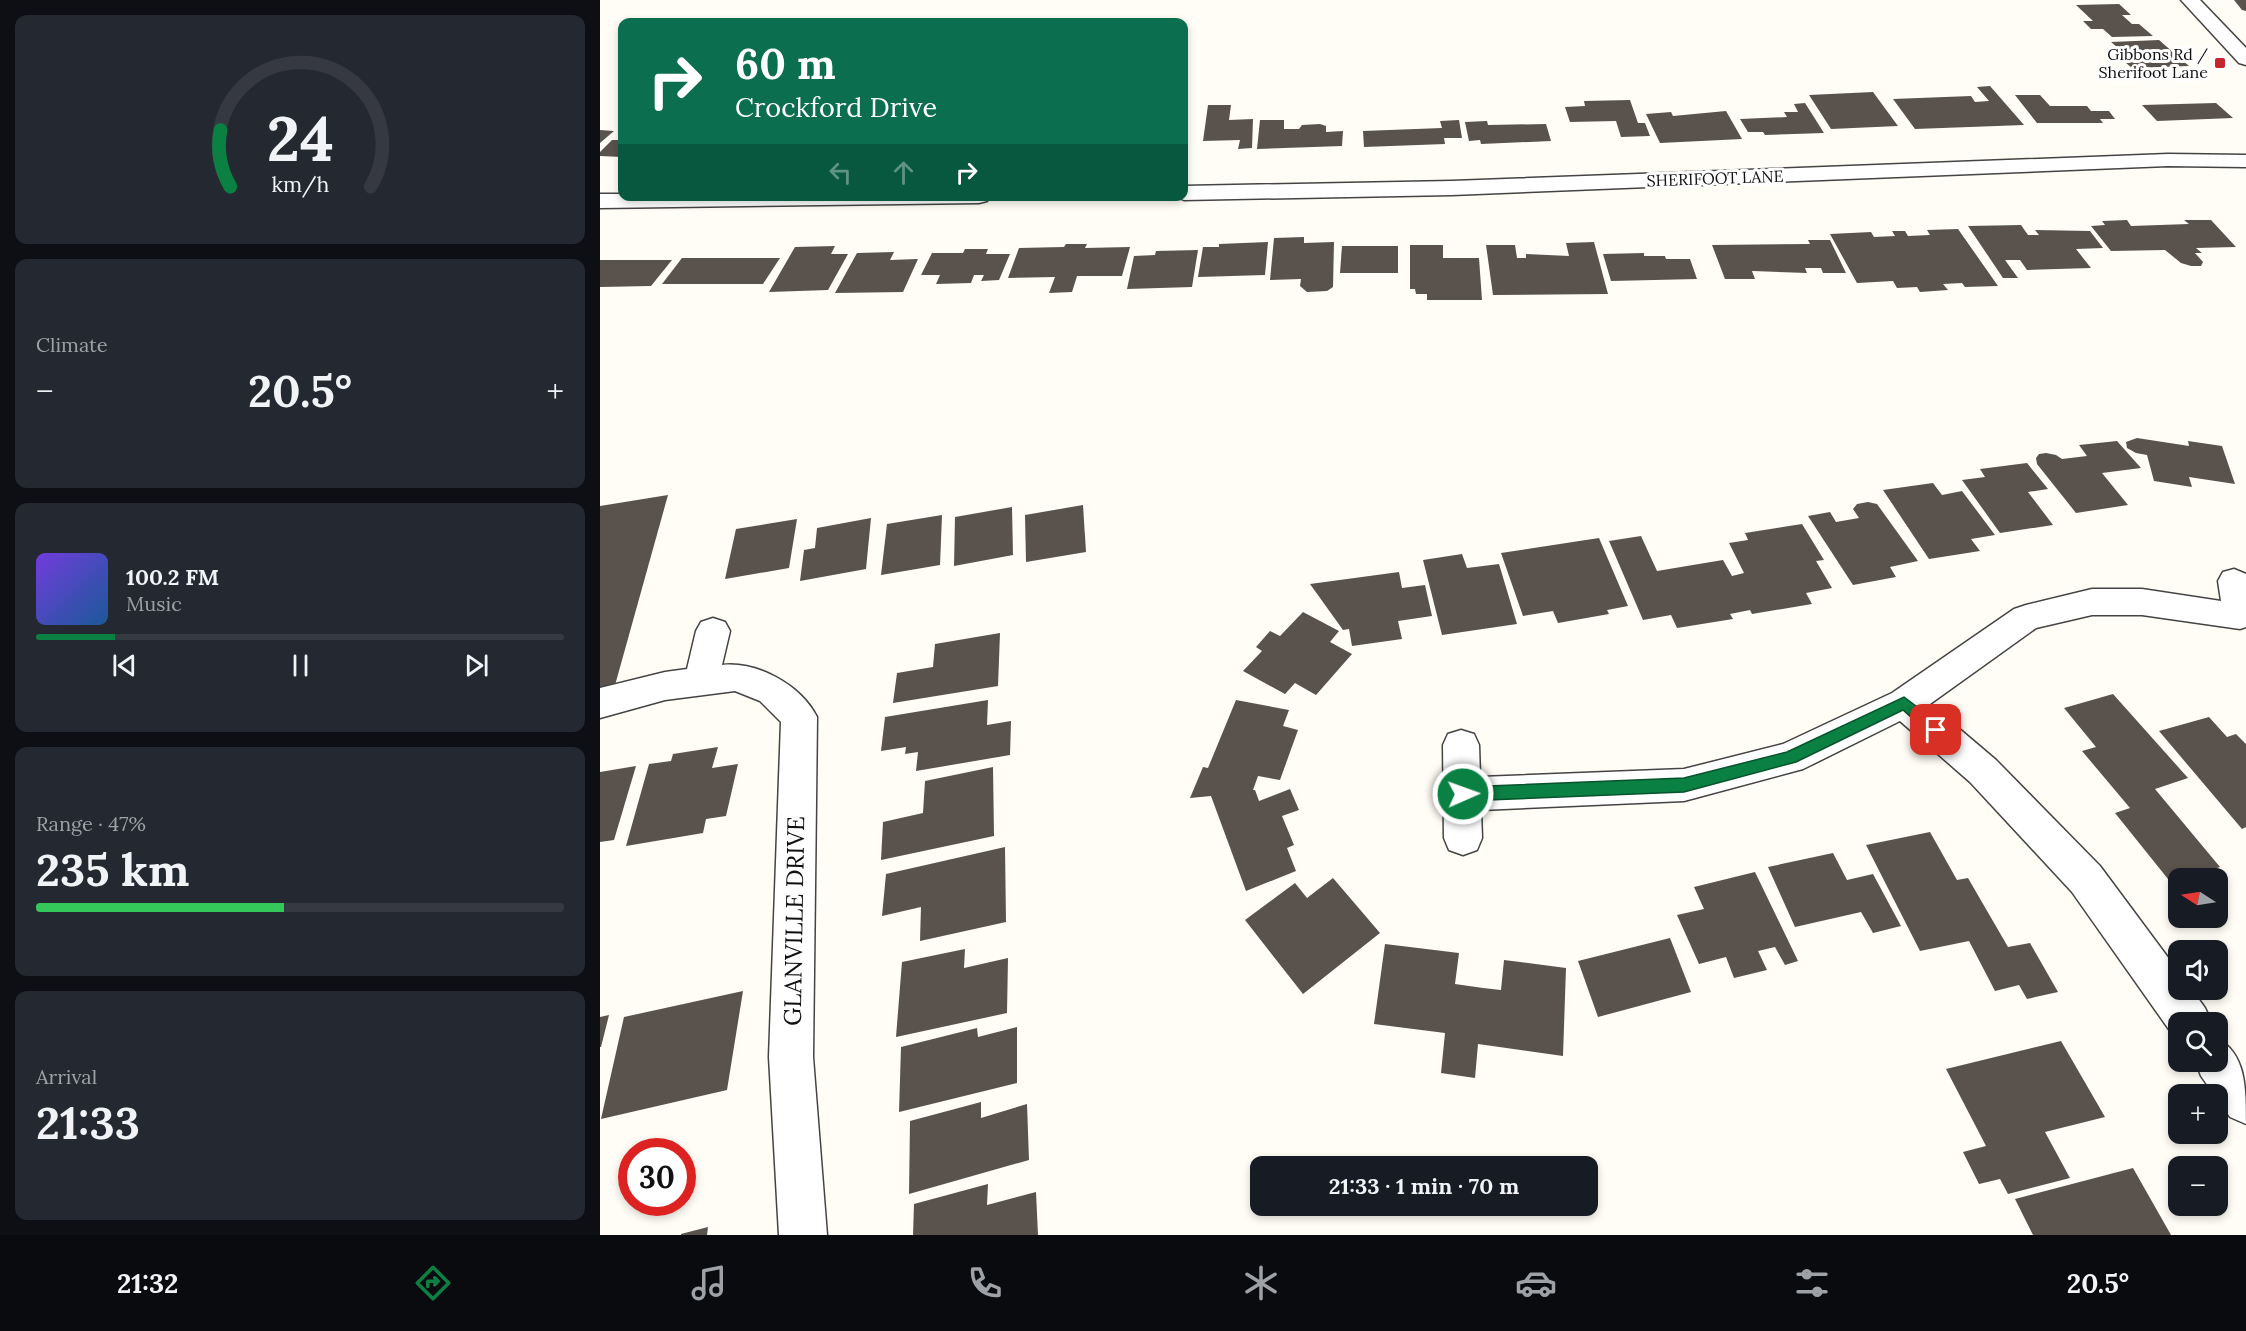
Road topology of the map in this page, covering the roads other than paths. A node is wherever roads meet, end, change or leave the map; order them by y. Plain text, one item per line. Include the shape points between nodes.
1 (2190, 0) edge
2 (2246, 59) edge
3 (2246, 161) edge
4 (1188, 193) edge
5 (600, 201) edge
6 (618, 201) edge
7 (2234, 581) dead end
8 (2243, 621) edge
9 (713, 631) dead end
10 (683, 684) junction
11 (600, 703) edge
12 (1904, 703) junction
13 (1461, 746) dead end
14 (1463, 794) junction
15 (1463, 838) dead end
16 (2182, 1012) edge
17 (2225, 1072) edge
18 (2246, 1101) edge
19 (804, 1235) edge

1 - 2 street
3 - 4 street, SHERIFOOT LANE via 2168,160 1452,188
5 - 6 street
7 - 8 street
8 - 12 street via 2142,602 2092,602 2026,618
9 - 10 street
10 - 11 street, GLANVILLE DRIVE
10 - 19 street, GLANVILLE DRIVE via 737,677 772,692 799,717 791,1057
12 - 14 street via 1790,758 1684,785
12 - 16 street via 1983,771 2086,879
13 - 14 street
14 - 15 street
17 - 18 street

